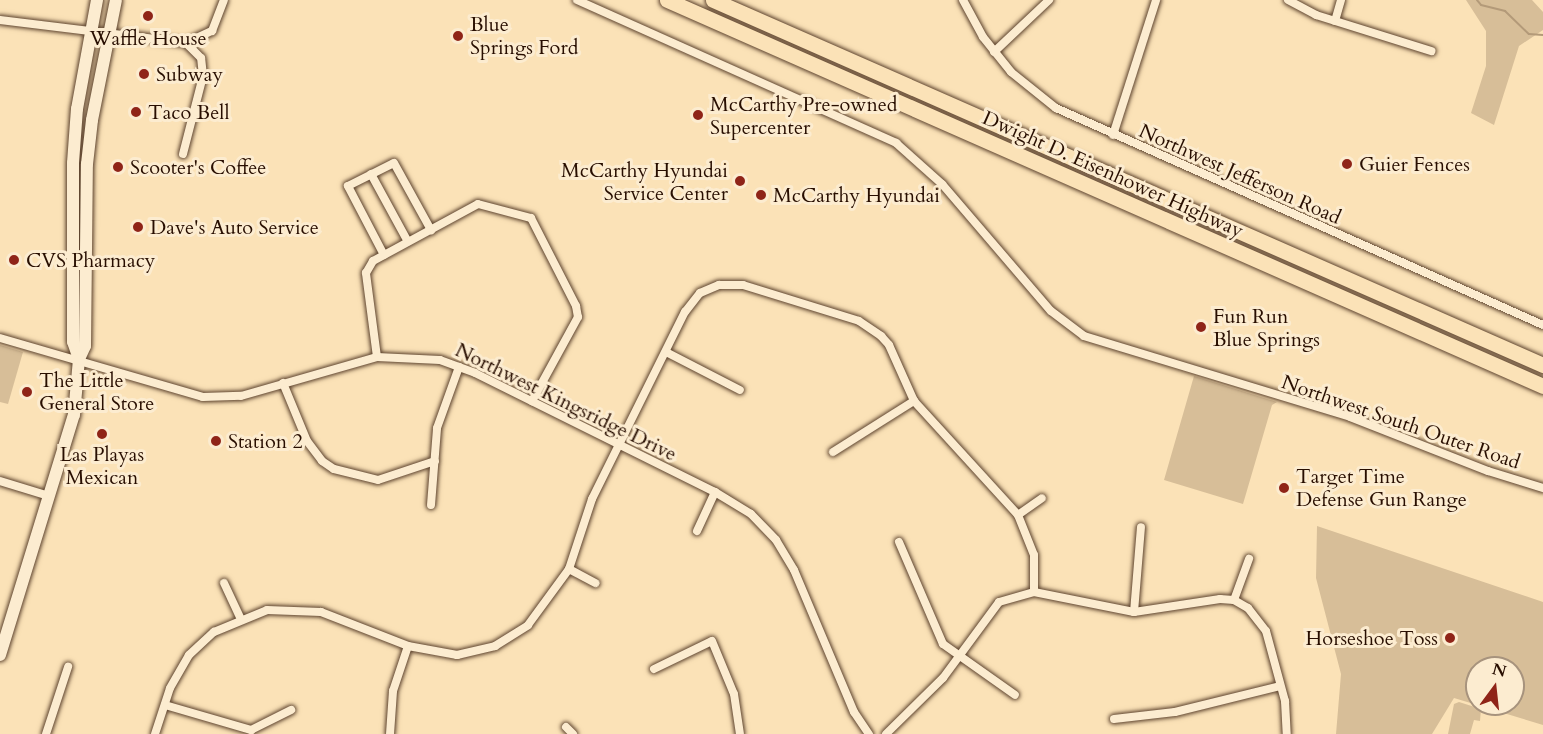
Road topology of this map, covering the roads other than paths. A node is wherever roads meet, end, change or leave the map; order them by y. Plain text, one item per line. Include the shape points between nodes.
1 (97, 0) edge
2 (116, 0) edge
3 (224, 0) edge
4 (577, 0) edge
5 (667, 0) edge
6 (713, 0) edge
7 (963, 0) edge
8 (1049, 0) edge
9 (1156, 0) edge
10 (1288, 0) edge
11 (1341, 0) edge
12 (0, 20) edge
13 (1335, 21) junction
14 (91, 30) junction
15 (109, 32) junction
16 (186, 43) junction
17 (1431, 51) dead end
18 (994, 52) junction
19 (1113, 135) junction
20 (183, 154) dead end
21 (371, 174) junction
22 (430, 230) junction
23 (408, 242) junction
24 (384, 255) junction
25 (1543, 325) edge
26 (0, 338) edge
27 (666, 352) junction
28 (377, 357) junction
29 (79, 359) junction
30 (1543, 365) edge
31 (459, 367) junction
32 (283, 383) junction
33 (1543, 386) edge
34 (740, 390) dead end
35 (532, 401) junction
36 (914, 401) junction
37 (620, 445) junction
38 (833, 452) dead end
39 (435, 461) junction
40 (0, 481) edge
41 (1543, 488) edge
42 (714, 492) junction
43 (49, 496) junction
44 (1042, 498) dead end
45 (431, 505) dead end
46 (1018, 515) junction
47 (1141, 527) dead end
48 (697, 531) dead end
49 (899, 542) dead end
50 (1249, 559) dead end
51 (569, 569) junction
52 (224, 583) dead end
53 (595, 584) dead end
54 (1034, 592) junction
55 (1234, 600) junction
56 (1134, 612) junction
57 (240, 618) junction
58 (408, 646) junction
59 (0, 655) edge
60 (958, 656) junction
61 (68, 667) dead end
62 (654, 669) dead end
63 (1280, 686) junction
64 (1015, 695) dead end
65 (165, 705) junction
66 (291, 710) dead end
67 (1114, 719) dead end
68 (566, 727) dead end
69 (46, 734) edge
70 (154, 734) edge
71 (390, 734) edge
72 (573, 734) edge
73 (740, 734) edge
74 (869, 734) edge
75 (886, 734) edge
76 (1287, 734) edge

1 - 14 main road
2 - 15 main road
3 - 16 street via 212,31
4 - 41 street, Northwest South Outer Road via 896,143 942,184 1051,311 1084,336 1350,417 1488,471
5 - 33 highway, Dwight D. Eisenhower Highway
6 - 30 highway, Dwight D. Eisenhower Highway
7 - 18 street, Northwest Jefferson Road
8 - 18 street
9 - 19 street
10 - 13 street
11 - 13 street
12 - 14 street
13 - 17 street
14 - 15 street
14 - 29 main road via 76,109 73,163 74,342
15 - 16 street
15 - 29 main road via 87,164 85,346
16 - 20 street via 201,58 203,76
18 - 19 street, Northwest Jefferson Road via 1030,90 1056,108
19 - 25 street, Northwest Jefferson Road
21 - 22 street via 394,163
21 - 23 street
21 - 24 street via 348,186
22 - 23 street
22 - 35 street via 478,204 535,222 578,316
23 - 24 street
24 - 28 street via 373,261 366,273
26 - 29 street, Northwest Kingsridge Drive
27 - 34 street
27 - 36 street via 685,312 700,293 719,285 743,285 870,327 890,345
27 - 37 street
28 - 31 street, Northwest Kingsridge Drive via 417,356
28 - 32 street, Northwest Kingsridge Drive
29 - 32 street, Northwest Kingsridge Drive via 203,397 241,396
29 - 43 main road via 74,415
31 - 35 street, Northwest Kingsridge Drive
31 - 39 street via 437,428
32 - 39 street via 307,441 322,461 334,469 378,480
35 - 37 street, Northwest Kingsridge Drive
36 - 38 street
36 - 46 street
37 - 42 street, Northwest Kingsridge Drive
37 - 51 street via 592,499
39 - 45 street
40 - 43 street
42 - 48 street
42 - 74 street, Northwest Kingsridge Drive via 751,514 777,540 794,570 854,712
43 - 59 main road
44 - 46 street
46 - 54 street via 1034,555
47 - 56 street
49 - 60 street via 937,633
50 - 55 street
51 - 53 street
51 - 58 street via 528,625 495,646 458,655
52 - 57 street
54 - 56 street
54 - 60 street via 999,602
55 - 56 street
55 - 63 street via 1248,608 1263,625
57 - 58 street via 267,610 321,612
57 - 65 street via 213,632 189,655
58 - 71 street via 393,691
60 - 64 street
60 - 75 street via 933,689
61 - 69 street
62 - 73 street via 712,640 734,694
63 - 67 street via 1175,712
63 - 76 street
65 - 66 street via 251,730
65 - 70 street
68 - 72 street

